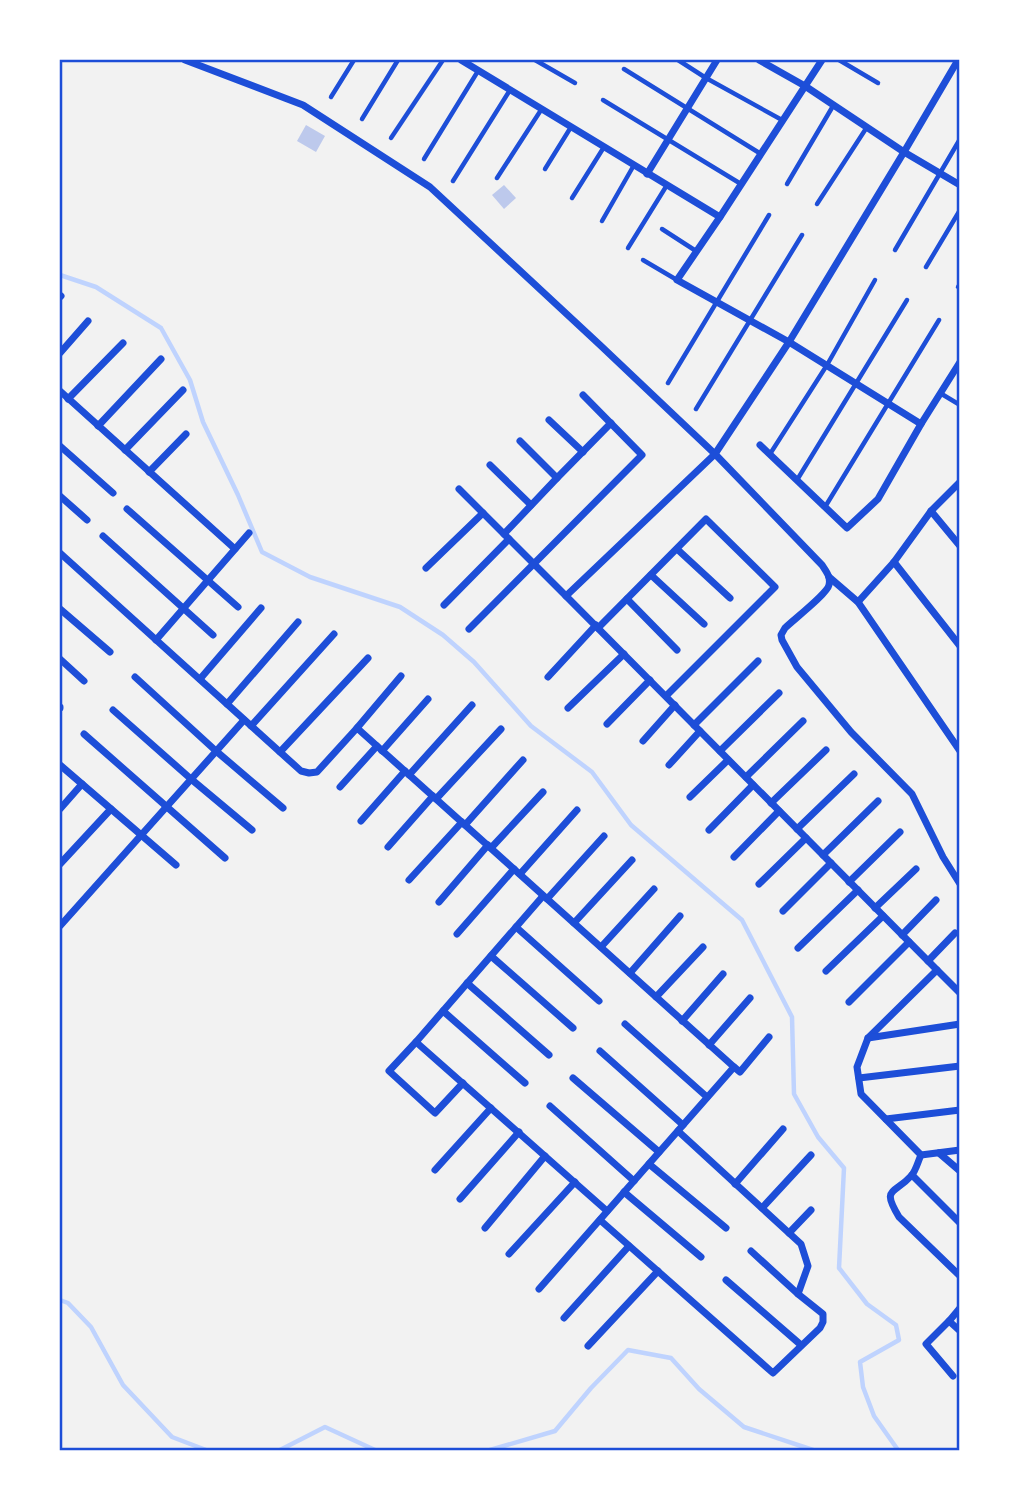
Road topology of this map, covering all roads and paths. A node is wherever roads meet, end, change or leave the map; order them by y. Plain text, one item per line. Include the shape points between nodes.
1 (185, 60) edge
2 (354, 60) edge
3 (398, 60) edge
4 (443, 60) edge
5 (461, 60) edge
6 (535, 60) edge
7 (677, 60) edge
8 (717, 60) edge
9 (759, 60) edge
10 (822, 60) edge
11 (839, 60) edge
12 (958, 60) edge
13 (471, 62) edge
14 (624, 69) dead end
15 (478, 70) junction
16 (706, 78) junction
17 (575, 83) dead end
18 (878, 83) dead end
19 (805, 86) junction
20 (511, 90) junction
21 (331, 97) dead end
22 (603, 100) dead end
23 (833, 105) junction
24 (542, 109) junction
25 (687, 109) junction
26 (362, 119) dead end
27 (782, 120) junction
28 (571, 127) junction
29 (867, 127) junction
30 (391, 138) dead end
31 (960, 139) edge
32 (668, 141) junction
33 (604, 147) junction
34 (904, 152) junction
35 (761, 154) junction
36 (424, 159) dead end
37 (634, 165) junction
38 (545, 169) dead end
39 (939, 173) junction
40 (648, 174) junction
41 (497, 178) dead end
42 (453, 181) dead end
43 (741, 184) junction
44 (787, 184) dead end
45 (667, 185) junction
46 (960, 185) edge
47 (572, 198) dead end
48 (817, 204) dead end
49 (960, 210) edge
50 (769, 215) dead end
51 (720, 217) junction
52 (602, 221) dead end
53 (662, 229) dead end
54 (802, 234) dead end
55 (628, 248) dead end
56 (895, 250) dead end
57 (696, 252) junction
58 (643, 260) dead end
59 (926, 267) dead end
60 (677, 280) junction
61 (875, 280) dead end
62 (907, 300) dead end
63 (718, 302) junction
64 (749, 320) junction
65 (939, 320) dead end
66 (88, 321) dead end
67 (789, 342) junction
68 (123, 343) dead end
69 (60, 353) edge
70 (161, 359) dead end
71 (827, 365) junction
72 (959, 365) edge
73 (668, 383) dead end
74 (856, 384) junction
75 (183, 390) dead end
76 (60, 391) edge
77 (940, 393) junction
78 (583, 395) dead end
79 (68, 399) junction
80 (889, 404) junction
81 (960, 405) edge
82 (696, 409) dead end
83 (549, 420) dead end
84 (611, 423) junction
85 (921, 424) junction
86 (98, 426) junction
87 (186, 434) dead end
88 (520, 441) dead end
89 (760, 445) dead end
90 (60, 446) edge
91 (125, 450) junction
92 (583, 452) junction
93 (715, 454) junction
94 (770, 454) junction
95 (490, 465) dead end
96 (149, 472) junction
97 (557, 478) junction
98 (797, 480) junction
99 (960, 482) edge
100 (459, 489) dead end
101 (113, 493) dead end
102 (60, 496) edge
103 (531, 505) junction
104 (825, 507) junction
105 (127, 509) dead end
106 (931, 511) junction
107 (483, 513) junction
108 (88, 520) dead end
109 (249, 533) dead end
110 (103, 536) dead end
111 (507, 537) junction
112 (960, 546) edge
113 (235, 549) junction
114 (677, 549) junction
115 (60, 553) edge
116 (894, 562) junction
117 (533, 563) junction
118 (426, 568) dead end
119 (651, 575) junction
120 (828, 576) junction
121 (208, 581) junction
122 (566, 596) junction
123 (730, 598) dead end
124 (626, 600) junction
125 (858, 602) junction
126 (444, 605) dead end
127 (238, 607) dead end
128 (261, 608) dead end
129 (60, 609) edge
130 (183, 609) junction
131 (298, 621) dead end
132 (704, 624) dead end
133 (597, 627) junction
134 (469, 629) dead end
135 (334, 634) dead end
136 (213, 635) dead end
137 (156, 640) junction
138 (960, 646) edge
139 (677, 650) dead end
140 (110, 652) dead end
141 (624, 654) junction
142 (368, 658) dead end
143 (60, 659) edge
144 (758, 661) dead end
145 (401, 676) dead end
146 (135, 677) dead end
147 (548, 677) dead end
148 (200, 679) junction
149 (650, 680) junction
150 (84, 681) dead end
151 (779, 693) dead end
152 (666, 696) junction
153 (428, 699) dead end
154 (227, 704) junction
155 (472, 705) dead end
156 (675, 705) junction
157 (568, 708) dead end
158 (113, 710) dead end
159 (244, 720) junction
160 (803, 721) dead end
161 (607, 724) dead end
162 (694, 725) junction
163 (251, 726) junction
164 (357, 728) junction
165 (501, 729) dead end
166 (700, 731) junction
167 (84, 734) dead end
168 (643, 741) dead end
169 (380, 748) junction
170 (826, 750) dead end
171 (216, 751) junction
172 (720, 751) junction
173 (960, 751) edge
174 (280, 752) junction
175 (523, 760) dead end
176 (728, 760) junction
177 (60, 765) edge
178 (669, 765) dead end
179 (407, 773) junction
180 (853, 775) dead end
181 (746, 777) junction
182 (191, 779) junction
183 (82, 784) junction
184 (753, 785) junction
185 (340, 787) dead end
186 (542, 792) dead end
187 (690, 797) dead end
188 (434, 798) junction
189 (878, 801) dead end
190 (771, 803) junction
191 (167, 806) junction
192 (283, 808) dead end
193 (60, 809) edge
194 (111, 809) junction
195 (577, 810) dead end
196 (779, 811) junction
197 (361, 821) dead end
198 (463, 824) junction
199 (797, 829) junction
200 (252, 830) dead end
201 (709, 830) dead end
202 (900, 832) dead end
203 (141, 835) junction
204 (604, 836) dead end
205 (806, 838) junction
206 (388, 847) dead end
207 (489, 847) junction
208 (823, 855) junction
209 (734, 857) dead end
210 (225, 858) dead end
211 (632, 860) dead end
212 (831, 863) junction
213 (60, 864) edge
214 (176, 865) dead end
215 (916, 869) dead end
216 (517, 872) junction
217 (409, 880) dead end
218 (849, 882) junction
219 (759, 884) dead end
220 (960, 884) edge
221 (654, 889) dead end
222 (858, 890) junction
223 (545, 897) junction
224 (936, 900) dead end
225 (439, 902) dead end
226 (875, 908) junction
227 (783, 911) dead end
228 (680, 916) dead end
229 (883, 916) junction
230 (574, 923) junction
231 (60, 926) edge
232 (516, 927) junction
233 (954, 933) dead end
234 (457, 934) dead end
235 (902, 935) junction
236 (909, 942) junction
237 (601, 947) junction
238 (703, 947) dead end
239 (798, 948) dead end
240 (491, 956) junction
241 (928, 961) junction
242 (937, 970) junction
243 (826, 971) dead end
244 (630, 973) junction
245 (723, 974) dead end
246 (467, 983) junction
247 (958, 988) edge
248 (656, 997) junction
249 (750, 998) dead end
250 (598, 1001) dead end
251 (849, 1002) dead end
252 (443, 1011) junction
253 (682, 1021) junction
254 (625, 1024) dead end
255 (960, 1024) edge
256 (573, 1028) dead end
257 (769, 1037) dead end
258 (868, 1038) junction
259 (416, 1042) junction
260 (709, 1045) junction
261 (600, 1051) dead end
262 (549, 1055) dead end
263 (960, 1066) edge
264 (734, 1067) junction
265 (573, 1078) dead end
266 (859, 1078) junction
267 (463, 1083) junction
268 (525, 1083) dead end
269 (707, 1097) junction
270 (550, 1106) dead end
271 (491, 1108) junction
272 (960, 1110) edge
273 (886, 1119) junction
274 (680, 1128) junction
275 (783, 1129) dead end
276 (519, 1132) junction
277 (960, 1150) edge
278 (659, 1152) junction
279 (939, 1153) junction
280 (811, 1155) dead end
281 (921, 1155) junction
282 (545, 1156) junction
283 (649, 1164) junction
284 (435, 1170) dead end
285 (960, 1171) edge
286 (912, 1175) junction
287 (634, 1181) junction
288 (575, 1182) junction
289 (735, 1184) junction
290 (624, 1192) junction
291 (460, 1199) dead end
292 (762, 1208) junction
293 (811, 1210) dead end
294 (607, 1211) junction
295 (600, 1220) junction
296 (960, 1223) edge
297 (485, 1228) dead end
298 (726, 1228) dead end
299 (789, 1233) junction
300 (629, 1246) junction
301 (751, 1251) dead end
302 (509, 1254) dead end
303 (701, 1257) dead end
304 (658, 1271) junction
305 (960, 1276) edge
306 (726, 1280) dead end
307 (539, 1289) dead end
308 (798, 1294) junction
309 (960, 1308) edge
310 (564, 1318) dead end
311 (949, 1321) junction
312 (960, 1331) edge
313 (801, 1345) junction
314 (588, 1346) dead end
315 (953, 1376) dead end

1 - 93 street via 303,105 430,187
2 - 21 lane
3 - 26 lane
4 - 30 lane
5 - 13 street
6 - 17 lane
7 - 16 lane
8 - 16 street
9 - 19 street
10 - 19 street
11 - 18 lane
12 - 34 street
13 - 15 street
14 - 25 lane
15 - 20 street
15 - 36 lane
16 - 25 street
16 - 27 lane
19 - 23 street
19 - 27 street
20 - 24 street
20 - 42 lane
22 - 32 lane
23 - 29 street
23 - 44 lane
24 - 28 street
24 - 41 lane
25 - 32 street
25 - 35 lane
27 - 35 street
28 - 33 street
28 - 38 lane
29 - 34 street
29 - 48 lane
31 - 39 lane
32 - 40 street
32 - 43 lane
33 - 37 street
33 - 47 lane
34 - 39 street
34 - 67 street
35 - 43 street
37 - 40 street
37 - 52 lane
39 - 46 street
39 - 56 lane
40 - 45 street
43 - 51 street
45 - 51 street
45 - 55 lane
49 - 59 lane
50 - 63 lane
51 - 57 street
53 - 57 lane
54 - 64 lane
57 - 60 street
58 - 60 lane
60 - 63 street
61 - 71 lane
62 - 74 lane
63 - 64 street
63 - 73 lane
64 - 67 street
64 - 82 lane
65 - 80 lane
66 - 69 street
67 - 71 street
67 - 93 street
68 - 79 street
70 - 86 street
71 - 74 street
71 - 94 lane
72 - 77 street
74 - 80 street
74 - 98 lane
75 - 91 street
76 - 79 street
77 - 81 lane
77 - 85 street
78 - 84 street
79 - 86 street
80 - 85 street
80 - 104 lane
83 - 92 street
84 - 92 street
84 - 117 street via 642,455
85 - 104 street via 878,499 847,528
86 - 91 street
87 - 96 street
88 - 97 street
89 - 94 street
90 - 101 street
91 - 96 street
92 - 97 street
93 - 120 street
93 - 122 street
94 - 98 street
95 - 103 street
96 - 113 street
97 - 103 street
98 - 104 street
99 - 106 street
100 - 107 street
102 - 108 street
103 - 111 street
105 - 121 street
106 - 112 street
106 - 116 street
107 - 111 street
107 - 118 street
109 - 113 street
110 - 130 street
111 - 117 street
111 - 126 street
113 - 121 street
114 - 119 street
114 - 123 street
114 - 152 street via 706,519 775,587
115 - 137 street
116 - 125 street
116 - 138 street
117 - 122 street
117 - 134 street
119 - 124 street
119 - 132 street
120 - 125 street
120 - 220 street via 827,590 785,628 782,640 797,667 850,732 912,793
121 - 127 street
121 - 130 street
122 - 133 street
124 - 133 street
124 - 139 street
125 - 173 street
128 - 148 street
129 - 140 street
130 - 136 street
130 - 137 street
131 - 154 street
133 - 141 street
133 - 147 street
135 - 163 street
137 - 148 street
141 - 149 street
141 - 157 street
142 - 174 street
143 - 150 street
144 - 162 street
145 - 164 street
146 - 171 street
148 - 154 street
149 - 152 street
149 - 161 street
151 - 172 street
152 - 156 street
153 - 169 street
154 - 159 street
155 - 179 street
156 - 162 street
156 - 168 street
158 - 182 street
159 - 163 street
159 - 171 street
160 - 181 street
162 - 166 street
163 - 174 street
164 - 169 street
164 - 174 street via 317,772 301,771
165 - 188 street
166 - 172 street
166 - 178 street
167 - 191 street
169 - 179 street
169 - 185 street
170 - 190 street
171 - 182 street
171 - 192 street
172 - 176 street
175 - 198 street
176 - 181 street
176 - 187 street
177 - 183 street
179 - 188 street
179 - 197 street
180 - 199 street
181 - 184 street
182 - 191 street
182 - 200 street
183 - 193 street
183 - 194 street
184 - 190 street
184 - 201 street
186 - 207 street
188 - 198 street
188 - 206 street
189 - 208 street
190 - 196 street
191 - 203 street
191 - 210 street
194 - 203 street
194 - 213 street
195 - 216 street
196 - 199 street
196 - 209 street
198 - 207 street
198 - 217 street
199 - 205 street
202 - 218 street
203 - 214 street
203 - 231 street
204 - 223 street
205 - 208 street
205 - 219 street
207 - 216 street
207 - 225 street
208 - 212 street
211 - 230 street
212 - 218 street
212 - 227 street
215 - 226 street
216 - 223 street
216 - 234 street
218 - 222 street
221 - 237 street
222 - 226 street
222 - 239 street
223 - 230 street
223 - 232 street
224 - 235 street
226 - 229 street
228 - 244 street
229 - 235 street
229 - 243 street
230 - 237 street
232 - 240 street
232 - 250 street
233 - 241 street
235 - 236 street
236 - 241 street
236 - 251 street
237 - 244 street
238 - 248 street
240 - 246 street
240 - 256 street
241 - 242 street
242 - 247 street
242 - 258 street
244 - 248 street
245 - 253 street
246 - 252 street
246 - 262 street
248 - 253 street
249 - 260 street
252 - 259 street
252 - 268 street
253 - 260 street
254 - 269 street
255 - 258 street
257 - 264 street via 740,1072
258 - 266 street via 857,1067
259 - 267 street
259 - 267 street via 388,1071 435,1113
260 - 264 street
261 - 274 street
263 - 266 street
264 - 269 street
265 - 278 street
266 - 273 street via 861,1094
267 - 271 street
269 - 274 street
270 - 287 street
271 - 276 street
271 - 284 street
272 - 273 street
273 - 281 street
274 - 278 street
274 - 289 street
275 - 289 street
276 - 282 street
276 - 291 street
277 - 279 street
278 - 283 street
279 - 281 street
279 - 285 street
280 - 292 street
281 - 286 street
282 - 288 street
282 - 297 street
283 - 287 street
283 - 298 street
286 - 296 street
286 - 305 street via 892,1191 892,1206
287 - 290 street
288 - 294 street
288 - 302 street
289 - 292 street
290 - 294 street
290 - 303 street
292 - 299 street
293 - 299 street
294 - 295 street
295 - 300 street
295 - 307 street
299 - 308 street via 801,1244 808,1266
300 - 304 street
300 - 310 street
301 - 308 street
304 - 313 street via 773,1373
304 - 314 street
306 - 313 street
308 - 313 street via 823,1314 820,1328
309 - 311 street
311 - 312 street
311 - 315 street via 926,1344

